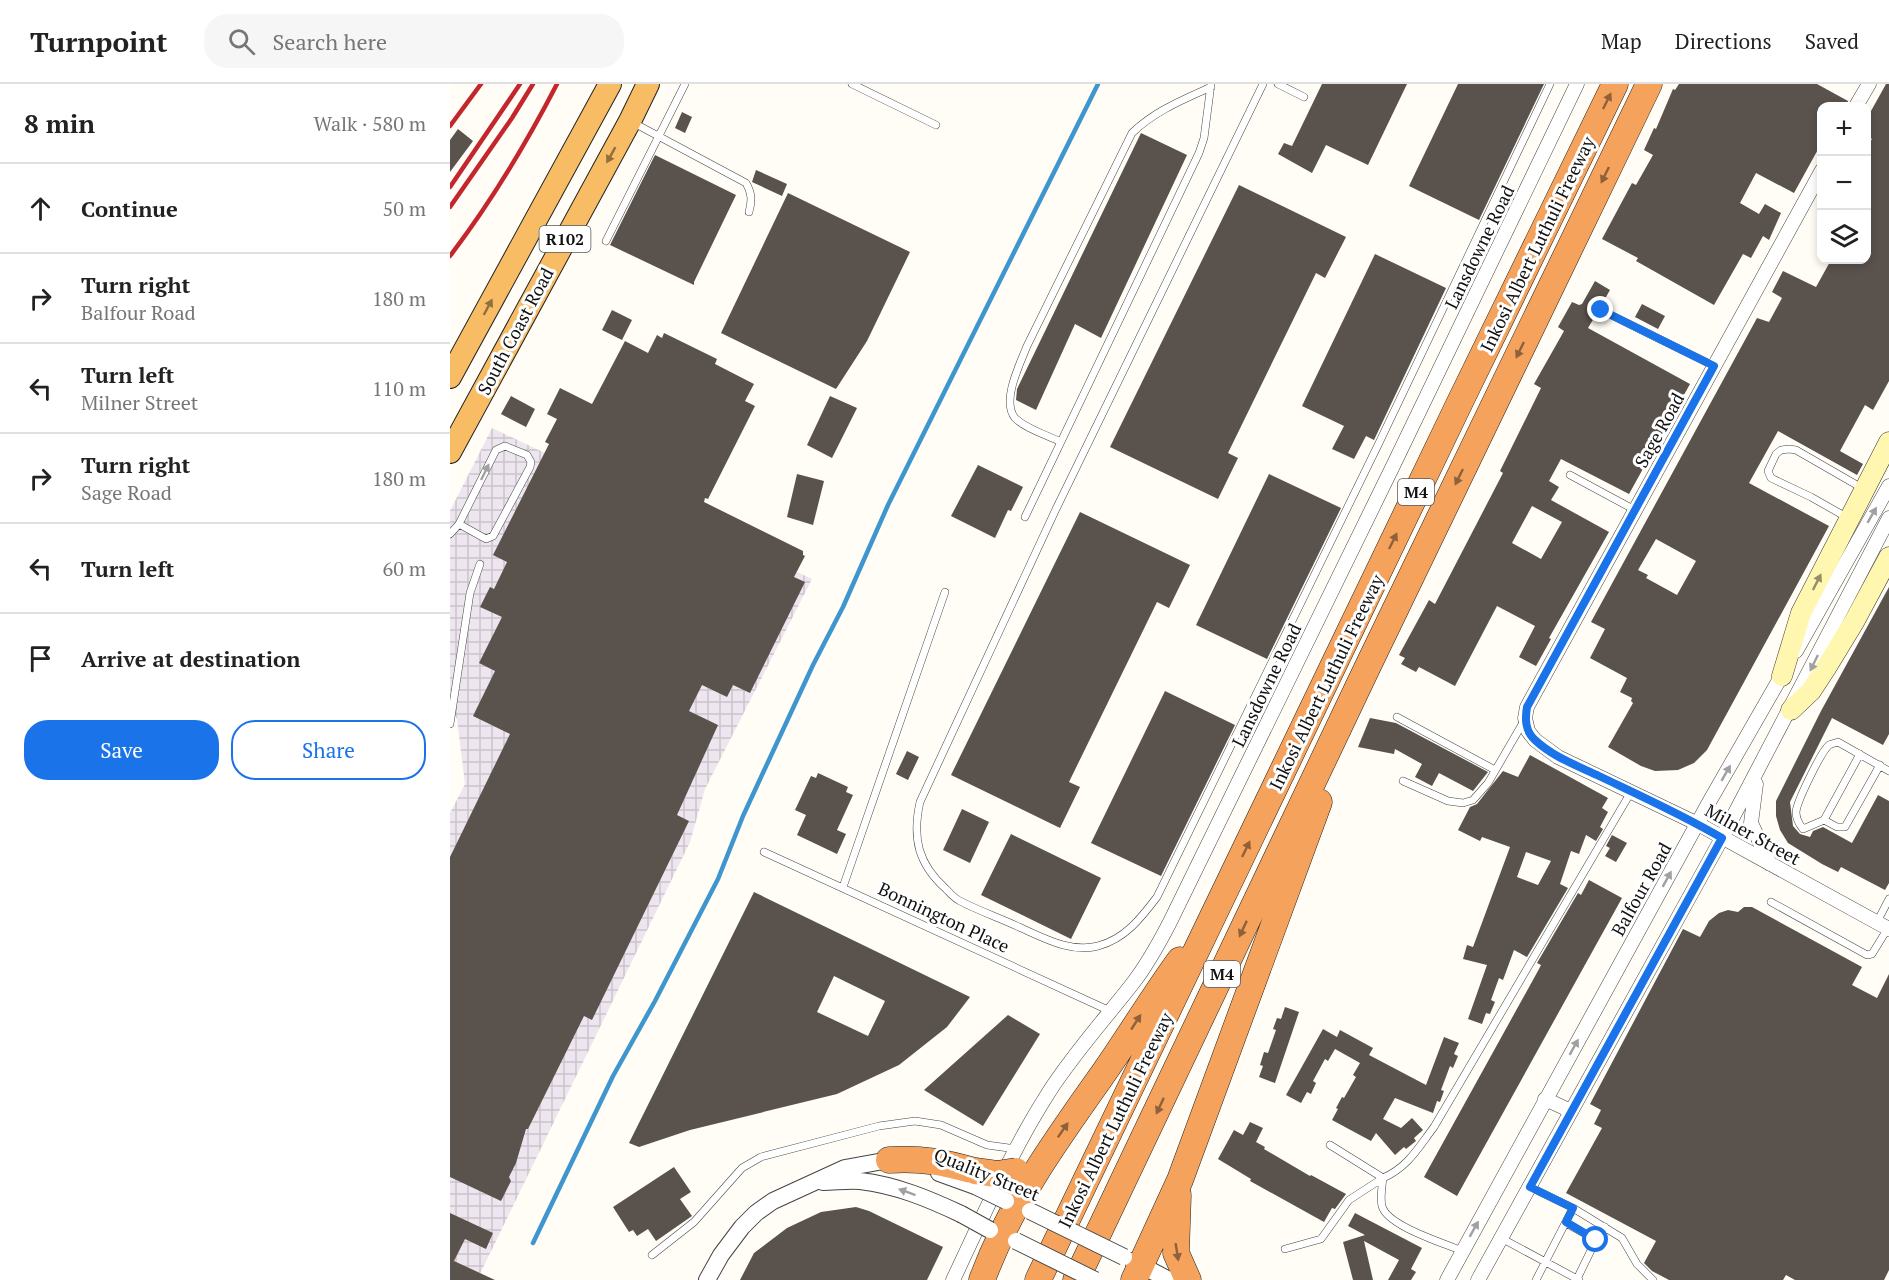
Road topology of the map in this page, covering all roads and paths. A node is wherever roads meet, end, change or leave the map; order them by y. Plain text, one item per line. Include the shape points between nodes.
1 (610, 84) edge
2 (648, 84) edge
3 (685, 84) edge
4 (852, 84) edge
5 (1263, 84) edge
6 (1278, 84) edge
7 (1550, 84) edge
8 (1577, 84) edge
9 (1615, 84) edge
10 (1648, 84) edge
11 (1869, 84) edge
12 (1211, 86) edge
13 (1304, 97) dead end
14 (1858, 102) edge
15 (630, 121) junction
16 (936, 125) dead end
17 (659, 138) junction
18 (1817, 177) edge
19 (749, 212) dead end
20 (606, 241) dead end
21 (1601, 310) dead end
22 (473, 335) junction
23 (450, 357) edge
24 (1714, 366) junction
25 (450, 377) edge
26 (1061, 442) junction
27 (1889, 442) edge
28 (450, 452) edge
29 (1570, 475) dead end
30 (1889, 486) edge
31 (1864, 490) junction
32 (1635, 510) junction
33 (1025, 518) dead end
34 (1889, 518) edge
35 (1849, 519) junction
36 (459, 524) junction
37 (450, 534) edge
38 (1889, 557) edge
39 (480, 564) dead end
40 (945, 592) dead end
41 (1367, 668) junction
42 (1782, 676) junction
43 (1791, 710) junction
44 (1526, 713) junction
45 (1397, 717) dead end
46 (450, 724) edge
47 (1860, 754) junction
48 (1762, 762) junction
49 (1880, 765) junction
50 (1495, 770) junction
51 (1889, 771) edge
52 (1403, 781) dead end
53 (1630, 792) junction
54 (1824, 820) junction
55 (1698, 824) junction
56 (1722, 838) junction
57 (764, 852) dead end
58 (1770, 864) junction
59 (843, 887) junction
60 (1889, 899) edge
61 (1220, 902) junction
62 (1771, 902) dead end
63 (1884, 926) edge
64 (1110, 1011) junction
65 (1545, 1099) junction
66 (1571, 1112) junction
67 (1330, 1145) dead end
68 (1047, 1153) junction
69 (889, 1160) joint
70 (1016, 1160) junction
71 (1383, 1178) junction
72 (975, 1179) junction
73 (1180, 1180) junction
74 (816, 1182) junction
75 (1530, 1187) junction
76 (1017, 1206) junction
77 (1573, 1208) junction
78 (1566, 1222) junction
79 (1605, 1227) junction
80 (1003, 1235) junction
81 (1501, 1238) junction
82 (1596, 1240) junction
83 (1285, 1250) dead end
84 (1462, 1251) junction
85 (652, 1255) dead end
86 (1546, 1262) junction
87 (1133, 1268) edge
88 (1578, 1279) edge
89 (707, 1280) edge
90 (953, 1280) edge
91 (982, 1280) edge
92 (1038, 1280) edge
93 (1076, 1280) edge
94 (1095, 1280) edge
95 (1169, 1280) edge
96 (1188, 1280) edge
97 (1446, 1280) edge
98 (1478, 1280) edge
99 (1536, 1280) edge
100 (1653, 1280) edge

22 -> 1 highway, South Coast Road / R102
2 - 15 highway, South Coast Road / R102
3 - 17 lane
4 - 16 lane
5 - 7 lane via 1056,509 920,802 915,823 918,851 934,878 958,900 1073,948 1117,939 1157,897
6 - 13 lane
8 - 64 street, Lansdowne Road via 1169,924 1147,964
61 -> 9 highway, Inkosi Albert Luthuli Freeway / M4
10 -> 41 highway, Inkosi Albert Luthuli Freeway / M4
11 - 14 street
12 - 26 lane via 1199,153
12 - 26 lane via 1158,112 1132,133 1027,346 1014,380 1011,409 1023,423
15 - 17 lane
15 -> 28 highway, South Coast Road / R102
17 - 19 lane via 746,183 752,200
17 - 20 lane
18 - 24 street, Sage Road
21 - 24 lane
22 - 23 street
22 - 25 highway, South Coast Road / R102
24 - 32 street, Sage Road
26 - 33 lane
27 - 31 main road
29 - 32 lane
42 -> 30 street, Balfour Road
31 - 35 main road
31 - 35 lane via 1796,450 1781,450 1771,463 1771,478
32 - 44 street, Sage Road
34 -> 43 street
42 -> 35 main road via 1801,613
36 -> 36 lane via 496,450 505,446 527,455 530,467 493,536 486,539
36 - 37 lane
38 - 43 main road via 1811,691
39 - 46 lane via 470,593
40 - 59 lane
41 - 73 highway
41 -> 93 highway, Inkosi Albert Luthuli Freeway / M4
55 -> 42 street, Balfour Road
43 - 48 street
44 - 50 lane
44 - 53 street, Milner Street via 1528,731 1535,740 1558,757
45 - 50 lane
47 - 49 lane
47 - 54 lane
47 - 54 lane via 1838,742 1830,744 1823,753 1796,813 1803,829
48 - 56 street
48 - 58 street via 1753,793 1751,823
49 - 51 lane
49 - 54 lane via 1845,827
50 - 52 lane via 1483,791 1463,803 1448,801
53 - 55 street, Milner Street
53 - 71 lane via 1434,1127 1404,1166
55 - 56 street, Milner Street
65 -> 55 street, Balfour Road
56 - 58 street, Milner Street
56 - 66 street
57 - 59 lane, Bonnington Place
58 - 63 street, Milner Street
59 - 64 lane, Bonnington Place
60 - 63 lane
68 -> 61 highway
61 - 92 highway, Inkosi Albert Luthuli Freeway / M4
62 - 63 lane via 1867,955 1875,951
64 - 70 street, Lansdowne Road via 1048,1093
65 - 66 street
84 -> 65 street, Balfour Road
66 - 75 street
67 - 71 lane
68 - 70 highway
68 - 76 highway
69 - 72 highway via 937,1161
69 - 74 street via 845,1168
70 - 72 highway, bridge via 998,1174
70 - 85 lane via 941,1125 915,1121 879,1126 761,1157 742,1168 694,1222
70 - 90 street, Lansdowne Road
71 - 83 lane via 1349,1200 1321,1239
71 - 84 lane via 1382,1207 1386,1214
72 - 76 street, Quality Street, bridge
73 - 87 highway via 1146,1251
73 -> 96 highway via 1176,1253
80 -> 74 street, bridge via 937,1202 896,1188 859,1181
74 - 89 street via 756,1213 721,1255
75 - 77 lane
75 - 81 street
76 - 80 highway
76 - 87 street, Quality Street, bridge
77 - 78 lane
77 - 79 lane
78 - 82 lane
78 - 86 lane
79 - 82 lane
79 - 100 lane via 1622,1238 1637,1264
80 - 91 highway
80 - 94 street, bridge
81 - 86 lane
81 - 98 street
82 - 88 lane
84 - 97 street, Balfour Road
86 - 88 lane
86 - 99 lane
87 - 95 street, Quality Street

